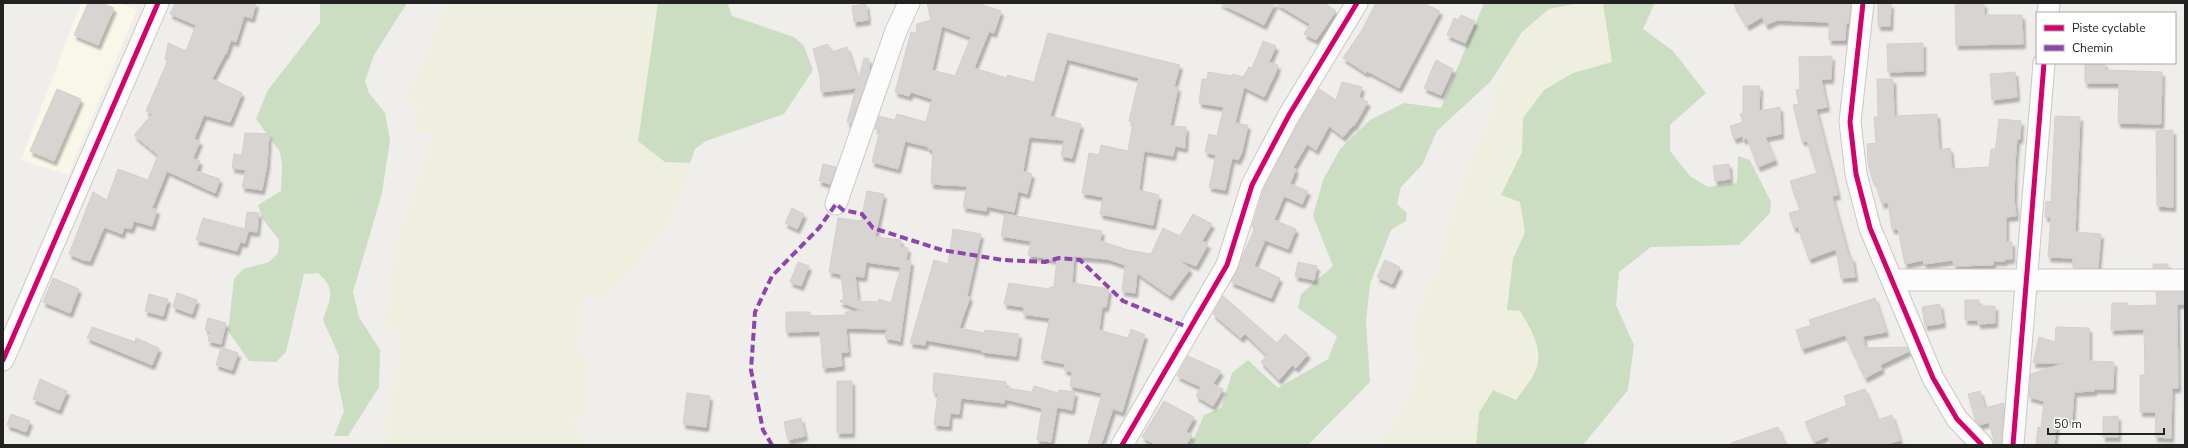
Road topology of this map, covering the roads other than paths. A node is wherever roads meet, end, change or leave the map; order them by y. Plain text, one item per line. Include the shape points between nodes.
1 (158, 3) edge
2 (909, 3) edge
3 (1357, 3) edge
4 (1863, 3) edge
5 (2044, 64) edge
6 (836, 204) dead end
7 (1894, 280) junction
8 (2028, 280) junction
9 (2185, 280) edge
10 (3, 360) edge
11 (1122, 445) edge
12 (1982, 445) edge
13 (2013, 445) edge

1 - 10 street
2 - 6 street via 896,31
3 - 11 street via 1289,115 1252,185 1227,264
4 - 7 street via 1851,130 1856,174 1870,228
5 - 8 street
7 - 8 street
7 - 12 street via 1933,378 1957,419
8 - 9 street
8 - 13 street

